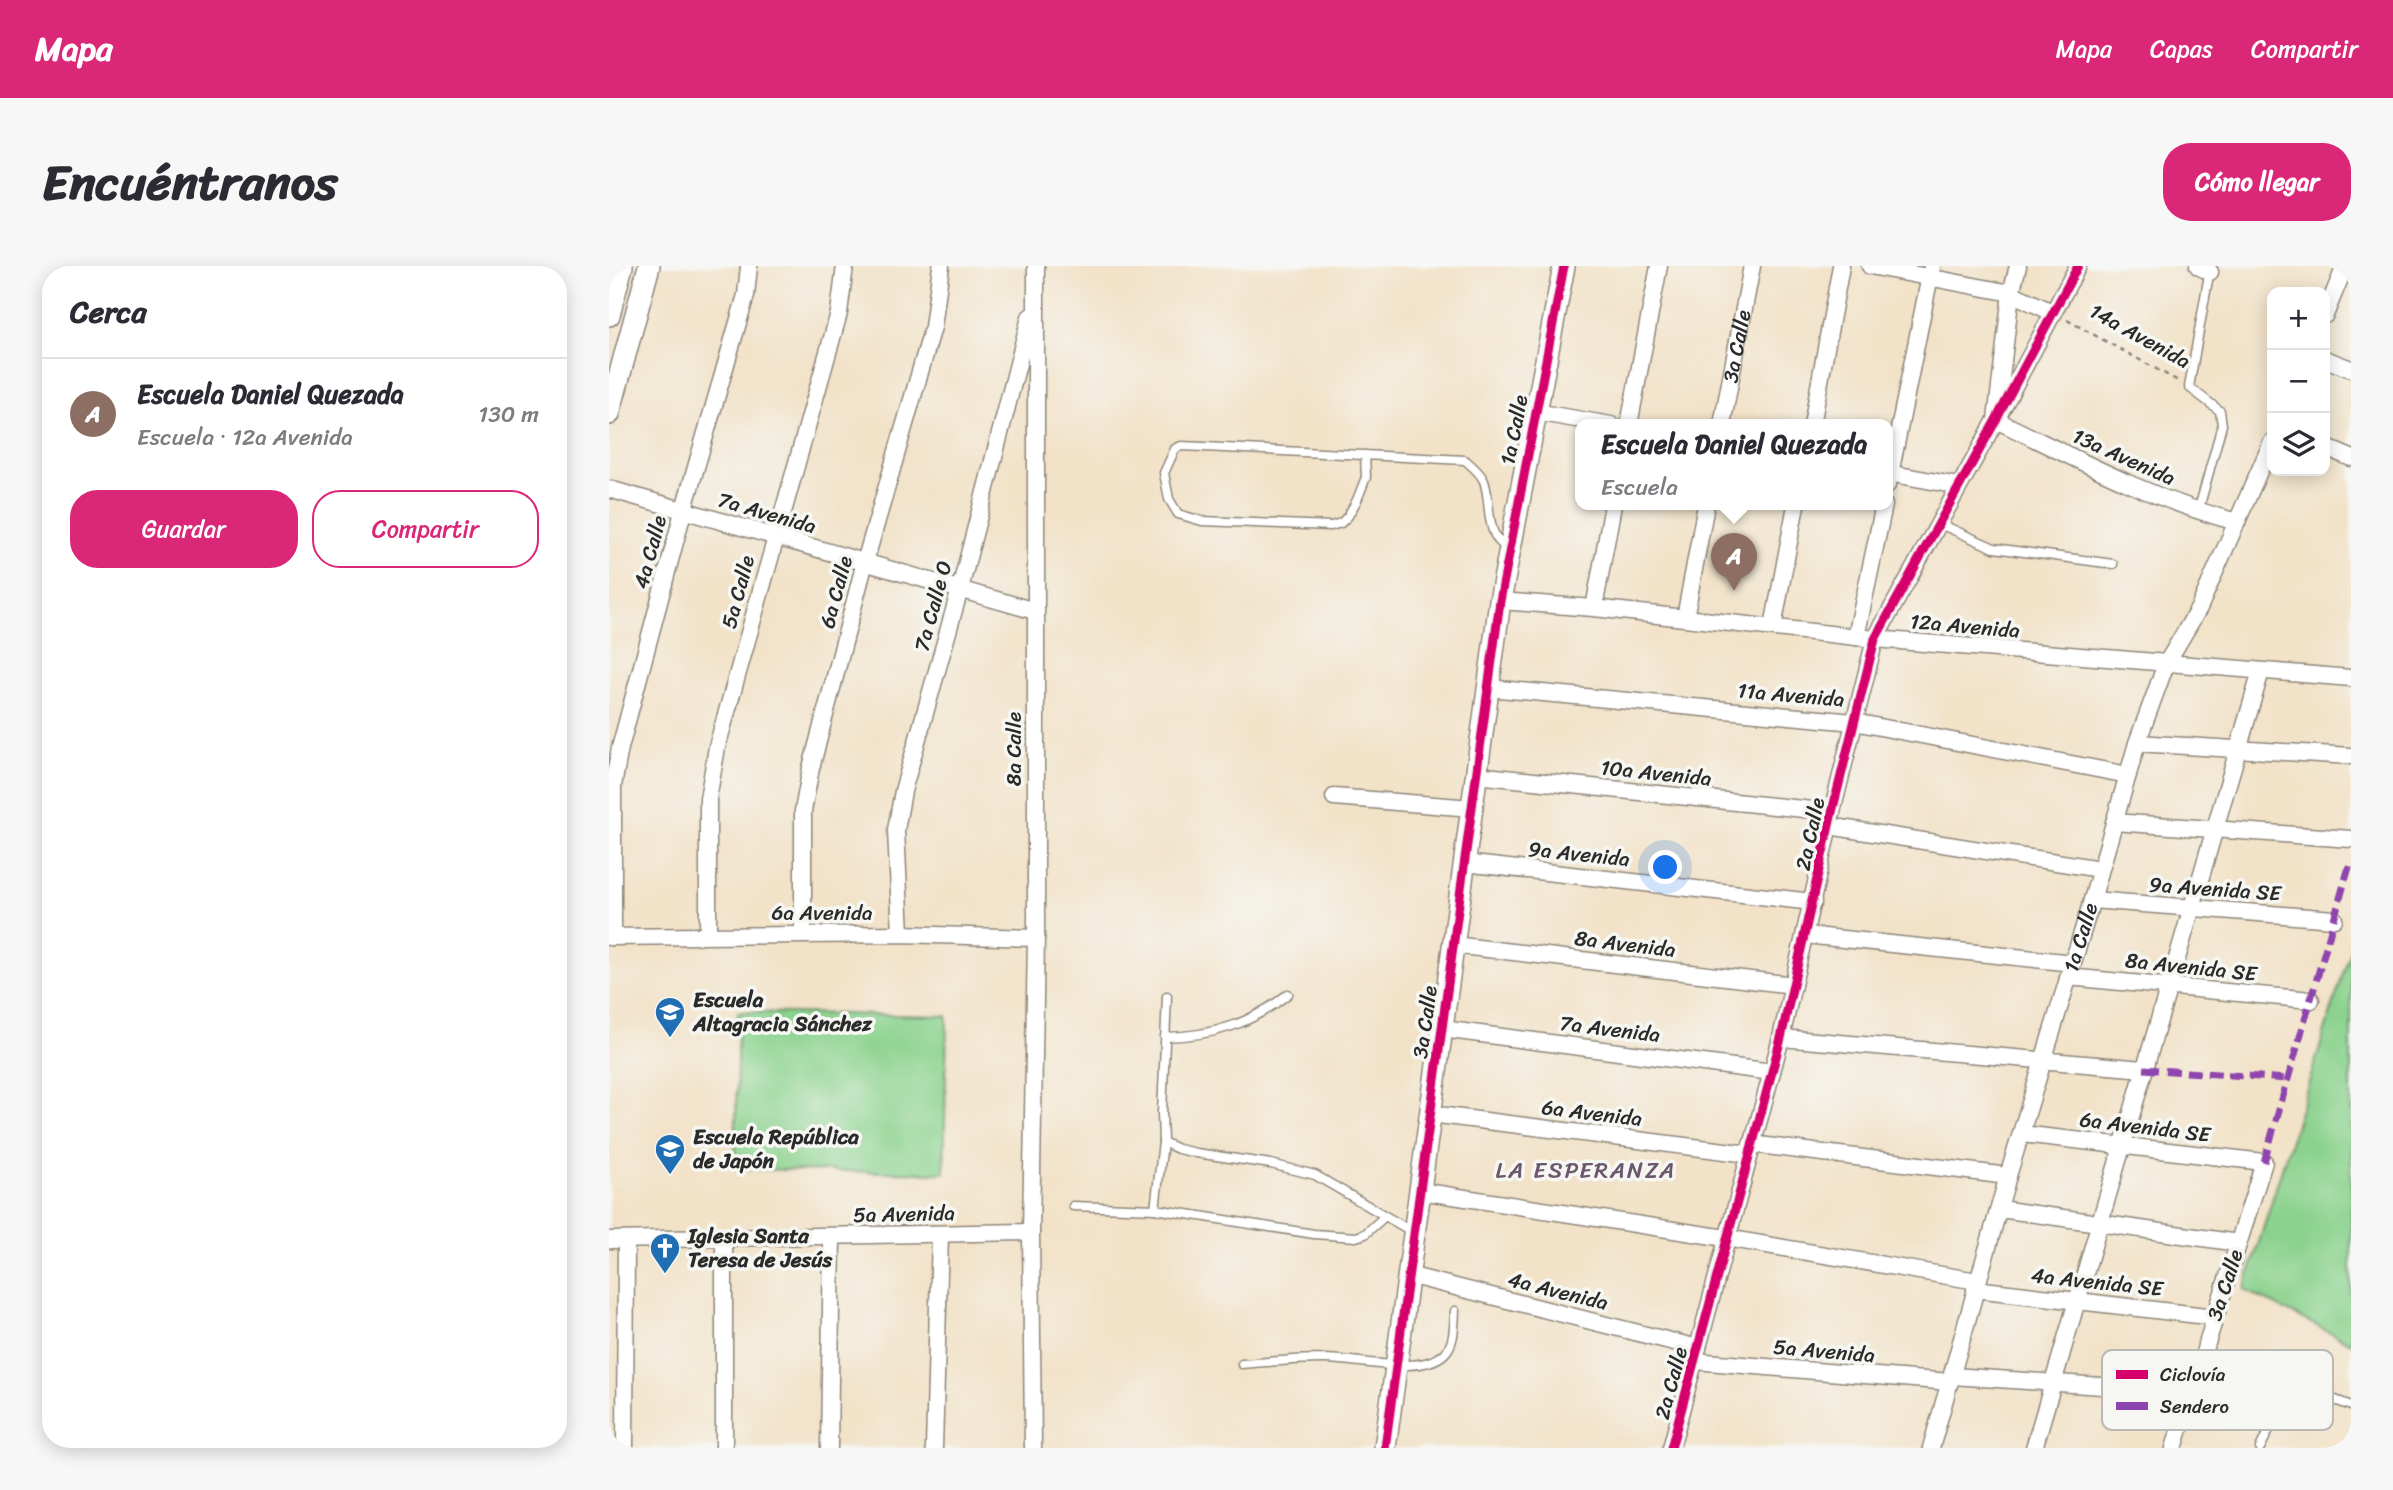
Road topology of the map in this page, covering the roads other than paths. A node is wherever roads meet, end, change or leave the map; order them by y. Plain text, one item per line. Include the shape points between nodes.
1 (622, 266) edge
2 (649, 266) edge
3 (749, 266) edge
4 (845, 266) edge
5 (941, 266) edge
6 (1036, 266) edge
7 (1564, 266) edge
8 (1659, 266) edge
9 (1752, 266) edge
10 (1841, 266) edge
11 (1870, 266) edge
12 (2018, 266) edge
13 (2078, 266) edge
14 (2206, 268) edge
15 (1931, 272) edge
16 (2346, 275) edge
17 (1036, 292) junction
18 (2011, 293) junction
19 (2330, 305) edge
20 (2054, 313) junction
21 (609, 315) edge
22 (2330, 361) edge
23 (2351, 369) edge
24 (1535, 412) junction
25 (609, 414) edge
26 (1576, 419) edge
27 (1630, 419) edge
28 (1723, 419) edge
29 (1813, 419) edge
30 (1996, 420) junction
31 (2330, 449) edge
32 (2267, 453) edge
33 (1365, 455) junction
34 (1893, 457) edge
35 (2351, 458) edge
36 (1893, 478) edge
37 (1959, 486) junction
38 (609, 489) edge
39 (1612, 510) edge
40 (1705, 510) edge
41 (1795, 510) edge
42 (1883, 510) edge
43 (683, 512) junction
44 (2198, 512) junction
45 (2237, 522) junction
46 (1938, 523) junction
47 (774, 538) junction
48 (1510, 549) junction
49 (865, 562) junction
50 (2113, 564) dead end
51 (960, 589) junction
52 (1500, 601) junction
53 (1594, 608) junction
54 (1035, 611) junction
55 (1685, 618) junction
56 (1773, 627) junction
57 (1856, 637) junction
58 (1875, 639) junction
59 (2166, 664) junction
60 (2261, 671) junction
61 (2351, 678) edge
62 (1489, 688) junction
63 (1854, 722) junction
64 (2137, 743) junction
65 (2238, 749) junction
66 (2351, 756) edge
67 (1476, 775) junction
68 (2128, 775) junction
69 (1334, 797) dead end
70 (1472, 808) junction
71 (1830, 819) junction
72 (2114, 822) junction
73 (2216, 829) junction
74 (2351, 839) edge
75 (1464, 863) junction
76 (2100, 869) junction
77 (2092, 900) junction
78 (1814, 902) junction
79 (2191, 908) junction
80 (2334, 919) dead end
81 (708, 934) junction
82 (803, 934) junction
83 (901, 934) junction
84 (1805, 935) junction
85 (611, 937) edge
86 (1035, 938) junction
87 (1453, 945) junction
88 (2070, 970) junction
89 (1793, 985) junction
90 (2169, 985) junction
91 (1288, 994) dead end
92 (1167, 996) dead end
93 (2311, 1000) dead end
94 (1441, 1029) junction
95 (1165, 1037) junction
96 (1781, 1038) junction
97 (2044, 1060) junction
98 (2144, 1069) junction
99 (1772, 1072) junction
100 (1430, 1114) junction
101 (2022, 1134) junction
102 (1163, 1142) junction
103 (2122, 1144) junction
104 (1750, 1149) junction
105 (2264, 1162) joint
106 (2008, 1176) junction
107 (1420, 1191) junction
108 (1073, 1206) dead end
109 (1156, 1209) junction
110 (2000, 1209) junction
111 (1384, 1217) junction
112 (2099, 1223) junction
113 (1031, 1232) junction
114 (1414, 1232) junction
115 (940, 1235) junction
116 (832, 1237) junction
117 (1726, 1238) junction
118 (724, 1239) junction
119 (617, 1240) edge
120 (2238, 1243) junction
121 (1408, 1275) junction
122 (1976, 1285) junction
123 (2077, 1301) junction
124 (1455, 1311) dead end
125 (2215, 1317) junction
126 (2204, 1350) edge
127 (1696, 1354) junction
128 (1242, 1364) dead end
129 (1395, 1365) junction
130 (1951, 1379) junction
131 (2053, 1382) junction
132 (2102, 1386) edge
133 (2333, 1399) edge
134 (2351, 1406) edge
135 (2179, 1430) edge
136 (2269, 1430) edge
137 (1677, 1447) edge
138 (625, 1448) edge
139 (724, 1448) edge
140 (829, 1448) edge
141 (934, 1448) edge
142 (1034, 1448) edge
143 (1385, 1448) edge
144 (1931, 1448) edge
145 (2034, 1448) edge
146 (2174, 1448) edge
147 (2260, 1448) edge

1 - 21 street
2 - 25 street
3 - 43 street, 4a Calle via 746,295
4 - 47 street, 5a Calle via 839,313
5 - 49 street, 6a Calle via 933,327
6 - 17 street, 8a Calle
7 - 24 street, 1a Calle
8 - 27 street
9 - 28 street, 3a Calle
10 - 29 street
11 - 15 street
12 - 18 street
13 - 20 street, 2a Calle
14 - 44 lane via 2189,387 2220,411 2222,425
15 - 18 street
15 - 34 street
16 - 19 street
17 - 51 street, 7a Calle O
17 - 54 street, 8a Calle
18 - 20 street
18 - 30 street
20 - 30 street, 2a Calle
22 - 23 street
24 - 26 street
24 - 48 street, 1a Calle
30 - 37 street, 2a Calle
30 - 44 street, 13a Avenida via 2134,487
31 - 35 street
32 - 45 street, 1a Calle
33 - 33 lane via 1181,446 1164,473 1169,499 1178,514 1202,521 1331,526 1348,516 1357,499 1366,477
33 - 48 lane via 1465,460 1483,481 1493,534
36 - 37 street
37 - 46 street, 2a Calle
38 - 43 street, 7a Avenida
39 - 53 street
40 - 55 street
41 - 56 street
42 - 57 street
43 - 47 street, 7a Avenida
43 - 85 street, 4a Calle via 619,748 613,786
44 - 45 street, 13a Avenida
45 - 59 street, 1a Calle via 2199,608
46 - 50 lane via 1994,548
46 - 58 street, 2a Calle
47 - 49 street, 7a Avenida
47 - 81 street, 5a Calle via 717,747 708,799
48 - 52 street, 1a Calle
49 - 51 street, 7a Avenida
49 - 82 street, 6a Calle via 803,811
51 - 54 street, 7a Avenida
51 - 83 street, 7a Calle O via 896,831
52 - 53 street, 12a Avenida
52 - 62 street, 3a Calle
53 - 55 street, 12a Avenida
54 - 86 street, 8a Calle
55 - 56 street, 12a Avenida
56 - 57 street, 12a Avenida
57 - 58 street, 12a Avenida
58 - 59 street, 12a Avenida
58 - 63 street, 2a Calle
59 - 60 street, 12a Avenida
59 - 64 street, 1a Calle
60 - 61 street, 12a Avenida
60 - 65 street
62 - 63 street, 11a Avenida
62 - 67 street, 3a Calle
63 - 68 street, 11a Avenida
63 - 71 street, 2a Calle
64 - 65 street
64 - 68 street, 1a Calle
65 - 66 street
65 - 73 street
67 - 70 street, 3a Calle
67 - 71 street, 10a Avenida
68 - 72 street, 1a Calle
69 - 70 street
70 - 75 street, 3a Calle
71 - 76 street, 10a Avenida
71 - 78 street, 2a Calle
72 - 73 street
72 - 76 street, 1a Calle
73 - 74 street
73 - 79 street
75 - 78 street, 9a Avenida
75 - 87 street, 3a Calle
76 - 77 street, 1a Calle
77 - 79 street, 9a Avenida SE
77 - 88 street, 1a Calle
78 - 84 street, 2a Calle
79 - 80 street, 9a Avenida SE
79 - 90 street
81 - 82 street, 6a Avenida
81 - 85 street, 6a Avenida
82 - 83 street, 6a Avenida
83 - 86 street, 6a Avenida
84 - 88 street
84 - 89 street, 2a Calle
86 - 113 street, 8a Calle
87 - 89 street, 8a Avenida
87 - 94 street, 3a Calle
88 - 90 street, 8a Avenida SE
88 - 97 street, 1a Calle
89 - 96 street, 2a Calle
90 - 93 street, 8a Avenida SE
90 - 98 street
91 - 95 lane via 1243,1024
92 - 95 lane
94 - 99 street, 7a Avenida
94 - 100 street, 3a Calle
95 - 102 lane
96 - 97 street
96 - 99 street, 2a Calle
97 - 98 street
97 - 101 street, 1a Calle
98 - 103 street
99 - 104 street, 2a Calle
100 - 104 street, 6a Avenida
100 - 107 street, 3a Calle
101 - 103 street, 6a Avenida SE
101 - 106 street, 1a Calle
102 - 109 lane
102 - 111 lane via 1187,1152 1315,1175
103 - 105 street, 6a Avenida SE
103 - 112 street
104 - 106 street
104 - 117 street, 2a Calle
105 - 120 street, 3a Calle
106 - 110 street, 1a Calle
107 - 114 street, 3a Calle
107 - 117 street
108 - 109 lane
109 - 111 lane via 1356,1237
110 - 112 street
110 - 122 street, 1a Calle
111 - 114 lane
112 - 120 street
112 - 123 street
113 - 115 street, 5a Avenida
113 - 142 street, 8a Calle
114 - 121 street, 3a Calle
115 - 116 street, 5a Avenida
115 - 141 street
116 - 118 street, 5a Avenida
116 - 140 street
117 - 122 street
117 - 127 street, 2a Calle
118 - 119 street, 5a Avenida
118 - 139 street
119 - 138 street
120 - 125 street, 3a Calle
121 - 127 street, 4a Avenida
121 - 129 street, 3a Calle
122 - 123 street, 4a Avenida SE
122 - 130 street, 1a Calle
123 - 125 street, 4a Avenida SE
123 - 131 street
124 - 129 lane via 1453,1338 1446,1352 1424,1363
125 - 126 street, 3a Calle
127 - 130 street, 5a Avenida
127 - 137 street, 2a Calle
128 - 129 lane via 1326,1358
129 - 143 street, 3a Calle
130 - 131 street, 5a Avenida
130 - 144 street, 1a Calle
131 - 132 street, 5a Avenida
131 - 145 street
133 - 134 lane
135 - 146 street, 3a Calle
136 - 147 lane

